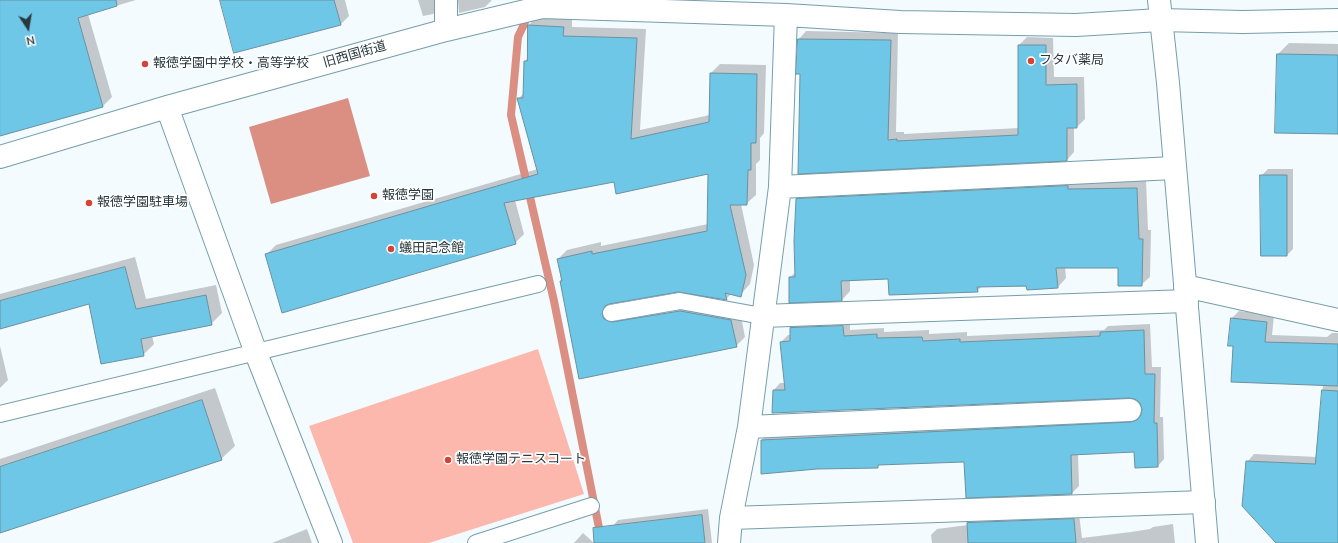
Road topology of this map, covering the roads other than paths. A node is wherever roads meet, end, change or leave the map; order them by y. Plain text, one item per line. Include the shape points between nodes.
1 (446, 0) edge
2 (1159, 10) edge
3 (786, 15) junction
4 (1338, 20) edge
5 (446, 30) junction
6 (167, 107) junction
7 (0, 157) edge
8 (1174, 168) junction
9 (780, 187) junction
10 (538, 284) dead end
11 (1186, 293) junction
12 (611, 314) dead end
13 (762, 316) junction
14 (1338, 320) edge
15 (256, 353) junction
16 (1130, 410) dead end
17 (0, 414) edge
18 (749, 427) junction
19 (1204, 502) junction
20 (590, 506) dead end
21 (731, 518) junction
22 (331, 543) edge
23 (476, 543) edge
24 (729, 543) edge
25 (1207, 543) edge

1 - 5 street
2 - 3 street, 旧西国街道 via 1076,26 900,22
2 - 4 street, 旧西国街道 via 1243,22
2 - 8 street via 1168,83
3 - 5 street, 旧西国街道 via 542,7
3 - 9 street
5 - 6 street, 旧西国街道
6 - 7 street, 旧西国街道
6 - 15 street
8 - 9 street
8 - 11 street
9 - 13 street
10 - 15 lane
11 - 13 street
11 - 14 street
11 - 19 street
12 - 13 lane via 680,301
13 - 18 street
15 - 17 lane
15 - 22 street
16 - 18 street
18 - 21 street
19 - 21 street
19 - 25 street
20 - 23 lane
21 - 24 street

